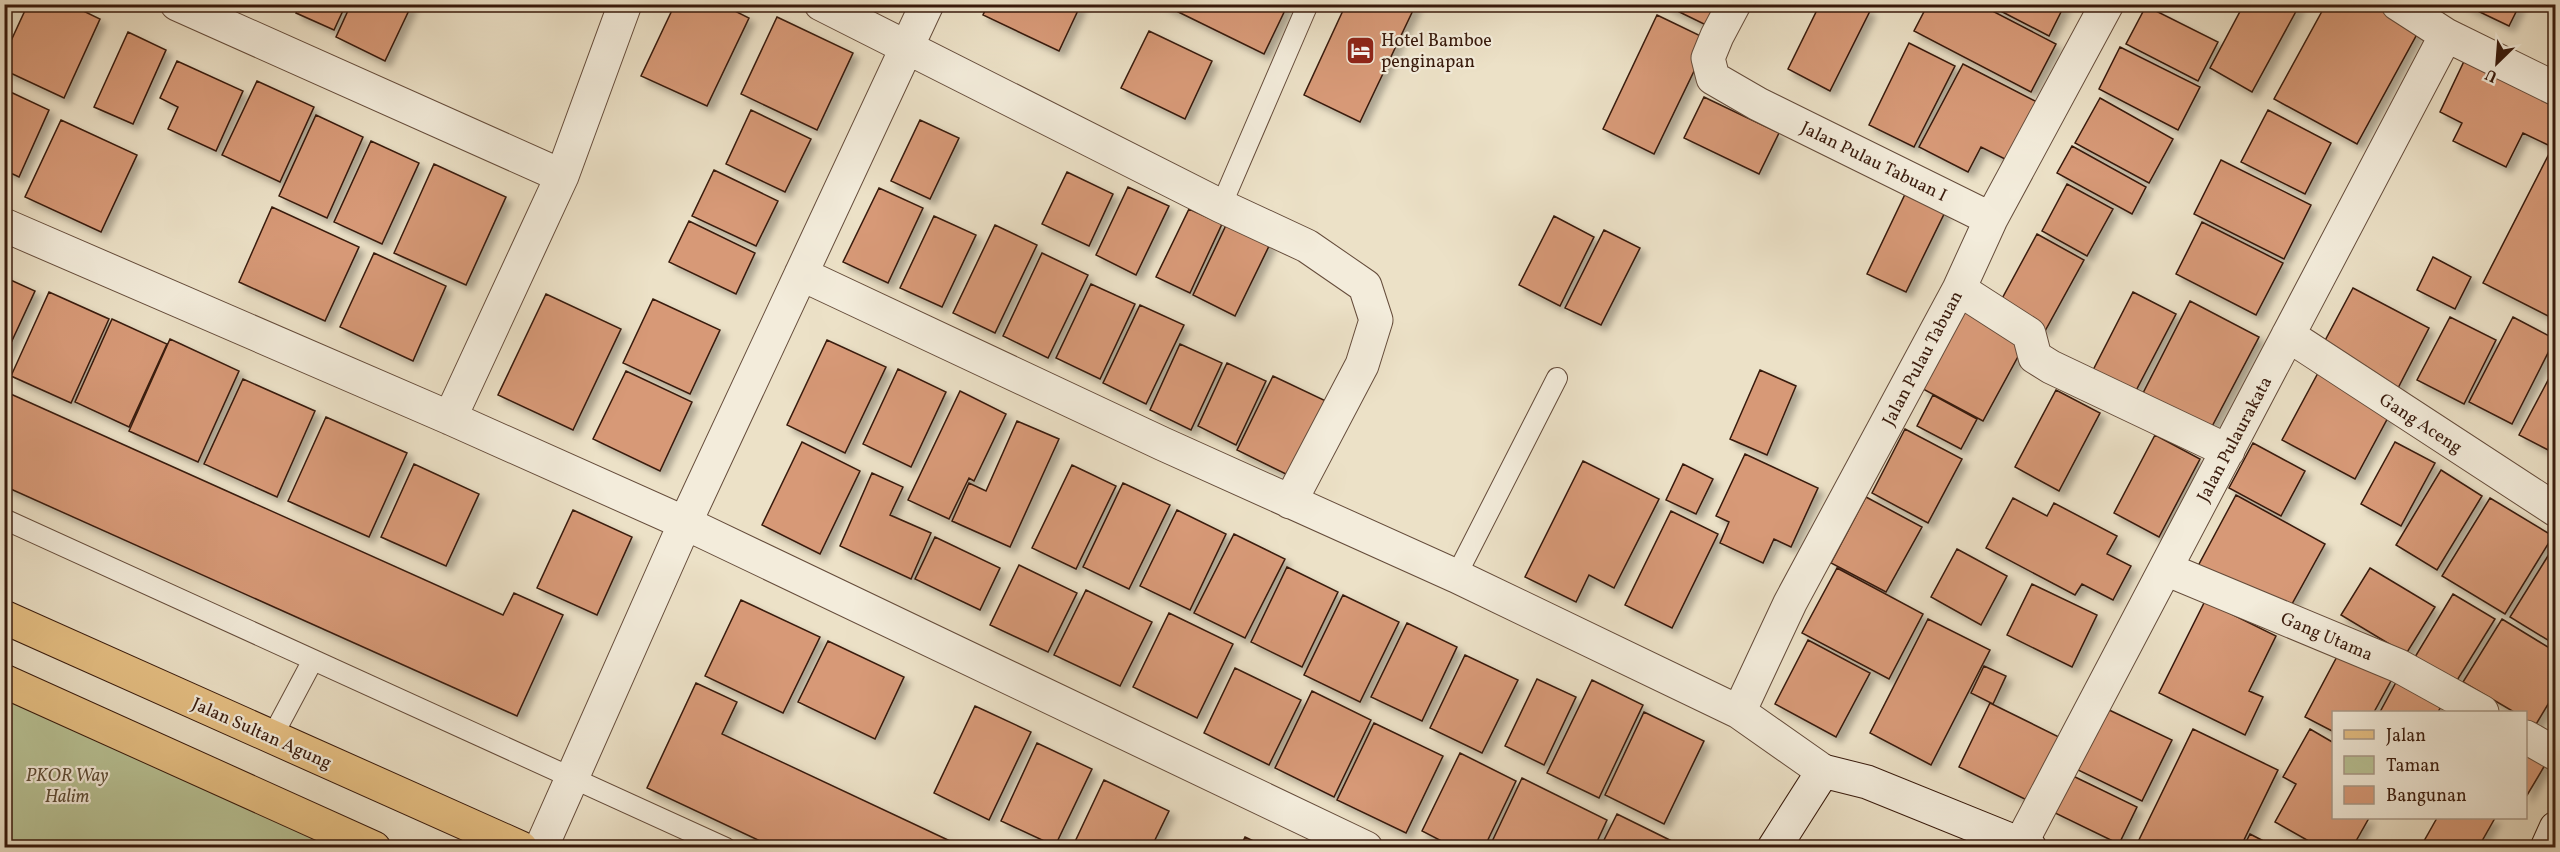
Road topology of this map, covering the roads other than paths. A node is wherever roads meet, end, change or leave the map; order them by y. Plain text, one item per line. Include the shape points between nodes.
1 (177, 4) edge
2 (625, 4) edge
3 (821, 4) edge
4 (927, 4) edge
5 (1308, 4) edge
6 (1734, 4) edge
7 (2107, 4) edge
8 (2398, 4) edge
9 (2446, 35) junction
10 (908, 49) junction
11 (2556, 89) edge
12 (561, 176) junction
13 (1221, 206) junction
14 (1991, 219) junction
15 (4, 225) edge
16 (801, 274) junction
17 (1959, 290) junction
18 (2288, 335) junction
19 (1557, 378) dead end
20 (450, 418) junction
21 (2228, 451) junction
22 (1290, 502) junction
23 (2556, 510) edge
24 (4, 519) edge
25 (685, 523) junction
26 (2166, 569) junction
27 (1456, 576) junction
28 (4, 617) edge
29 (313, 660) junction
30 (4, 681) edge
31 (2480, 711) edge
32 (1739, 712) junction
33 (272, 737) junction
34 (2527, 738) edge
35 (2556, 753) edge
36 (1823, 771) junction
37 (573, 777) junction
38 (2556, 828) edge
39 (2026, 845) edge
40 (374, 848) edge
41 (520, 848) edge
42 (542, 848) edge
43 (726, 848) edge
44 (1366, 848) edge
45 (1774, 848) edge
46 (2547, 848) edge

1 - 12 street
2 - 12 street
3 - 10 street
4 - 10 street
5 - 13 lane
6 - 14 street, Jalan Pulau Tabuan I via 1708,58 1713,78
7 - 14 street, Jalan Pulau Tabuan
8 - 9 street
9 - 11 street
9 - 18 street, Jalan Pulaurakata
10 - 13 street
10 - 16 street
12 - 20 street
13 - 22 street via 1307,246 1365,286 1376,320 1362,365
14 - 17 street, Jalan Pulau Tabuan
15 - 20 street
16 - 22 street
16 - 25 street
17 - 21 street via 2029,334 2035,357 2051,367
17 - 32 street, Jalan Pulau Tabuan via 1790,603
18 - 21 street, Jalan Pulaurakata
18 - 23 street, Gang Aceng
19 - 27 lane
20 - 25 street
21 - 26 street, Jalan Pulaurakata
22 - 27 street
24 - 29 lane
25 - 37 street
25 - 44 street
26 - 31 street, Gang Utama via 2399,666
26 - 39 street, Jalan Pulaurakata
27 - 32 street
28 - 33 main road, Jalan Sultan Agung
29 - 33 lane
29 - 37 lane
30 - 40 main road
32 - 36 street
33 - 41 main road, Jalan Sultan Agung
34 - 35 street
36 - 39 street via 1867,782
36 - 45 street
37 - 42 street
37 - 43 lane
38 - 46 street

